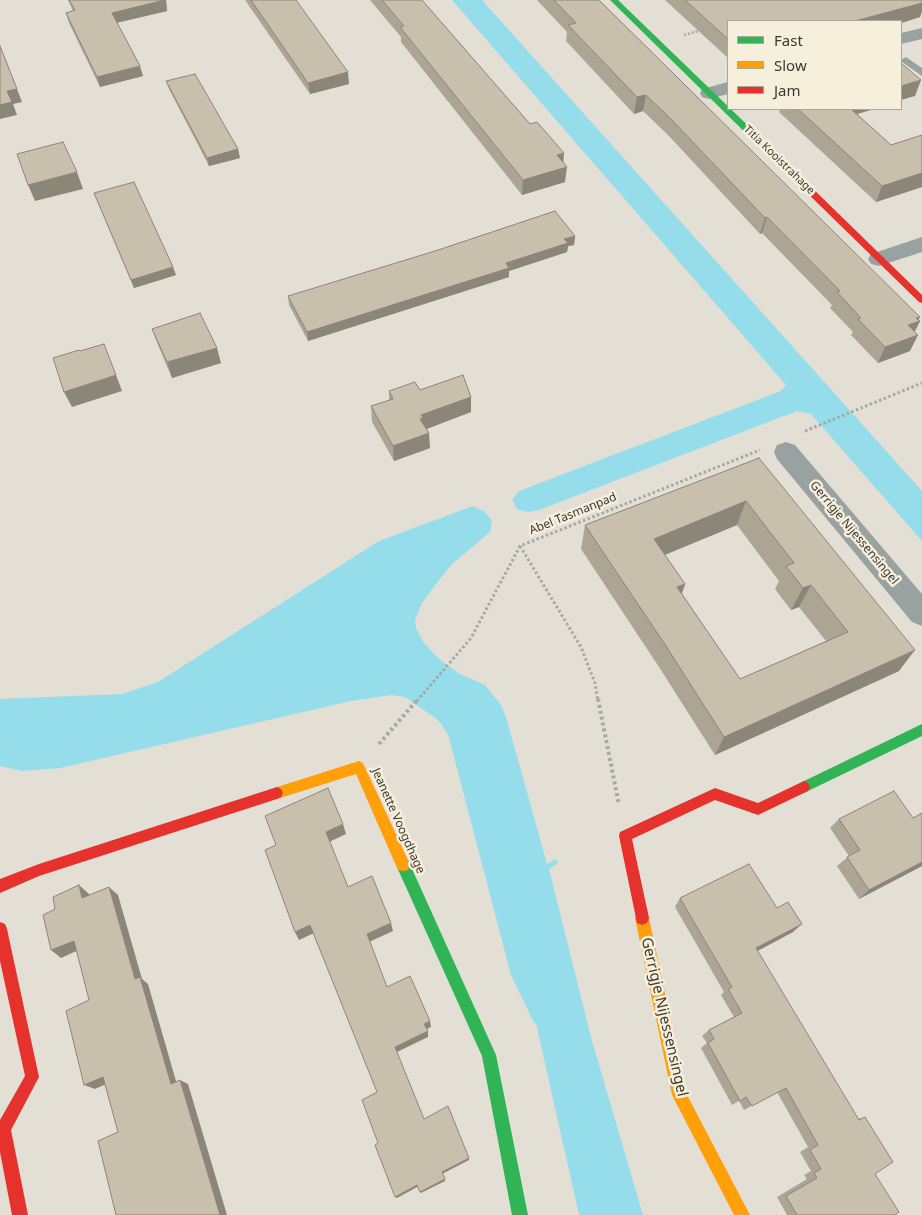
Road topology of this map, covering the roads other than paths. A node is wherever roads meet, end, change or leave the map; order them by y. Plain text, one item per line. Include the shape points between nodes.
1 (614, 0) edge
2 (922, 32) edge
3 (902, 39) edge
4 (906, 60) dead end
5 (922, 73) edge
6 (727, 88) edge
7 (710, 93) junction
8 (727, 110) edge
9 (727, 110) edge
10 (922, 244) edge
11 (879, 258) junction
12 (922, 300) edge
13 (786, 452) dead end
14 (922, 614) edge
15 (922, 730) edge
16 (0, 886) edge
17 (0, 929) edge
18 (20, 1215) edge
19 (520, 1215) edge
20 (742, 1215) edge

1 - 7 street, Titia Kooistrahage
2 - 3 street
4 - 5 lane
6 - 7 street
7 - 8 street, Titia Kooistrahage
9 - 11 street, Titia Kooistrahage
10 - 11 street
11 - 12 street, Titia Kooistrahage
13 - 14 street, Gerrigje Nijessensingel
15 - 20 street, Gerrigje Nijessensingel via 758,809 715,794 625,836 679,1096
16 - 19 street, Jeanette Voogdhage via 39,870 358,767 489,1054
17 - 18 street via 32,1077 3,1130

